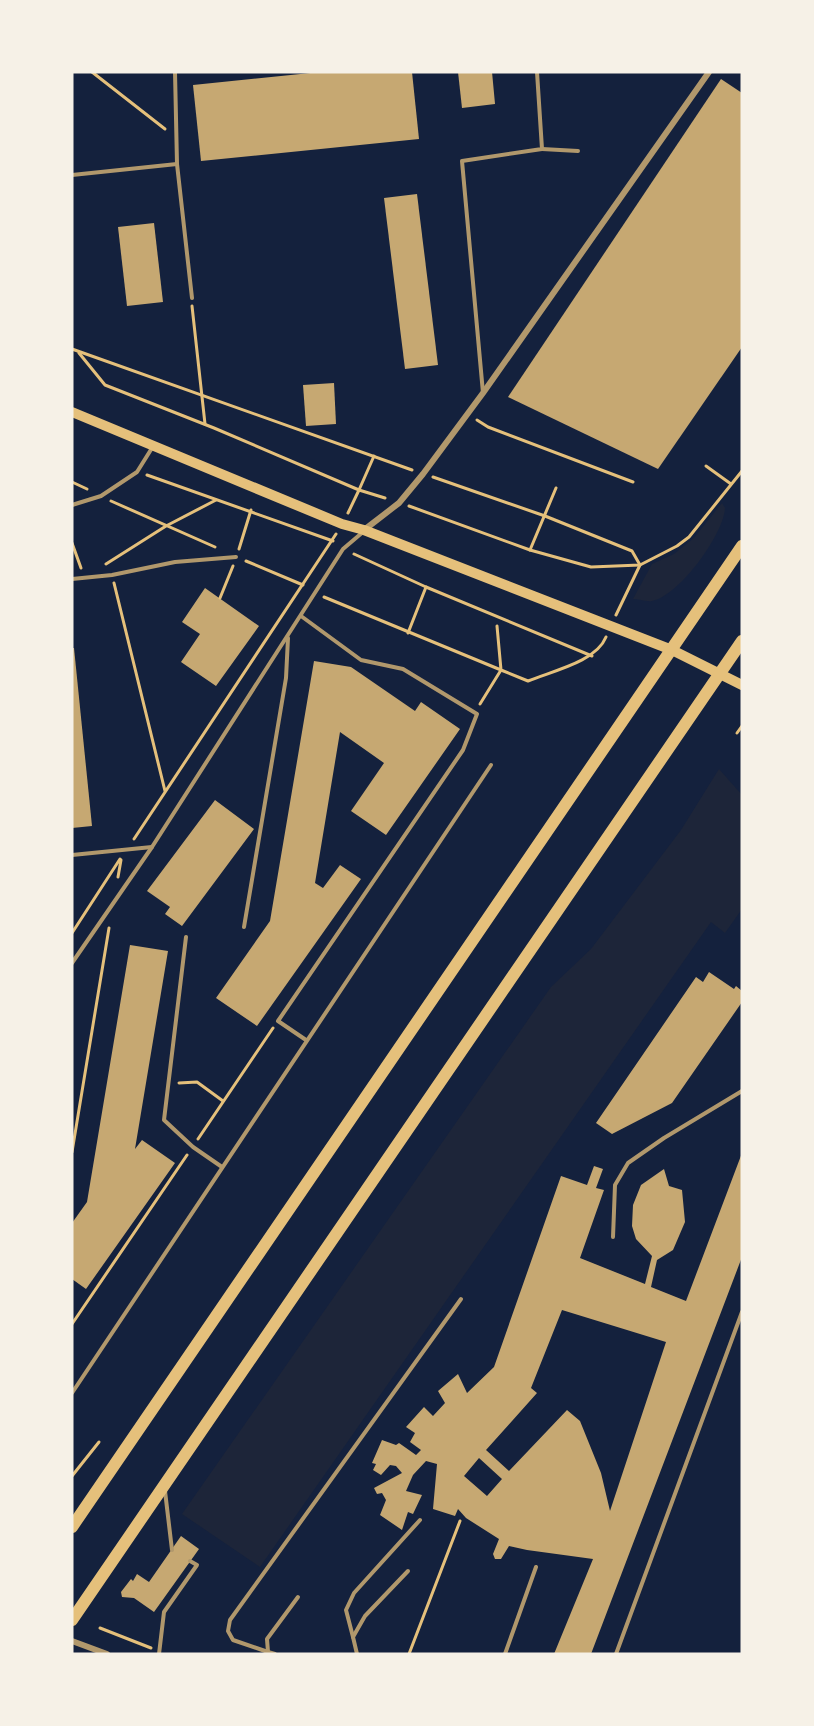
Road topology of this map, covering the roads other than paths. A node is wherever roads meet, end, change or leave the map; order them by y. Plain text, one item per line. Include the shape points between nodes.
1 (175, 72) edge
2 (537, 72) edge
3 (709, 72) edge
4 (543, 149) junction
5 (578, 151) dead end
6 (177, 164) junction
7 (72, 175) edge
8 (192, 298) road end
9 (483, 393) junction
10 (72, 411) edge
11 (153, 446) junction
12 (72, 505) edge
13 (364, 530) junction
14 (742, 546) edge
15 (236, 556) dead end
16 (72, 579) edge
17 (301, 616) junction
18 (288, 636) junction
19 (742, 641) edge
20 (672, 650) junction
21 (720, 674) junction
22 (742, 685) edge
23 (491, 765) dead end
24 (152, 847) junction
25 (72, 855) edge
26 (244, 927) dead end
27 (186, 937) dead end
28 (72, 963) edge
29 (306, 1040) junction
30 (742, 1091) edge
31 (222, 1167) junction
32 (613, 1237) dead end
33 (461, 1299) dead end
34 (742, 1312) edge
35 (72, 1393) edge
36 (165, 1485) junction
37 (420, 1520) dead end
38 (72, 1527) edge
39 (172, 1550) dead end
40 (190, 1561) dead end
41 (536, 1567) dead end
42 (408, 1571) dead end
43 (298, 1597) dead end
44 (72, 1620) edge
45 (353, 1637) junction
46 (72, 1641) edge
47 (268, 1652) junction
48 (159, 1653) edge
49 (107, 1654) edge
50 (275, 1654) edge
51 (357, 1654) edge
52 (505, 1654) edge
53 (616, 1654) edge

1 - 6 lane
2 - 4 lane
3 - 9 street
4 - 5 lane
4 - 9 lane via 462,161
6 - 7 lane
6 - 8 lane
9 - 13 street via 399,503
10 - 11 main road
11 - 12 lane via 137,472 101,496
11 - 13 main road
13 - 17 lane via 343,549
13 - 20 main road
14 - 20 main road
15 - 16 lane
17 - 18 lane
17 - 29 lane via 361,660 403,669 477,714 463,750 278,1022
18 - 24 lane
18 - 26 lane via 286,678
19 - 21 main road
20 - 21 main road
20 - 38 main road
21 - 22 main road
21 - 36 main road
23 - 29 lane
24 - 25 lane
24 - 28 lane
27 - 31 lane via 164,1120
29 - 31 lane
30 - 32 lane via 628,1163 615,1185
31 - 35 lane
33 - 47 lane via 230,1620 228,1631 232,1640
34 - 53 lane
36 - 39 lane
36 - 44 main road
37 - 45 lane via 354,1593 346,1610
40 - 48 lane via 197,1565 164,1612
41 - 52 lane
42 - 45 lane via 365,1616
43 - 47 lane via 267,1639
45 - 51 lane
46 - 49 street
47 - 50 lane

